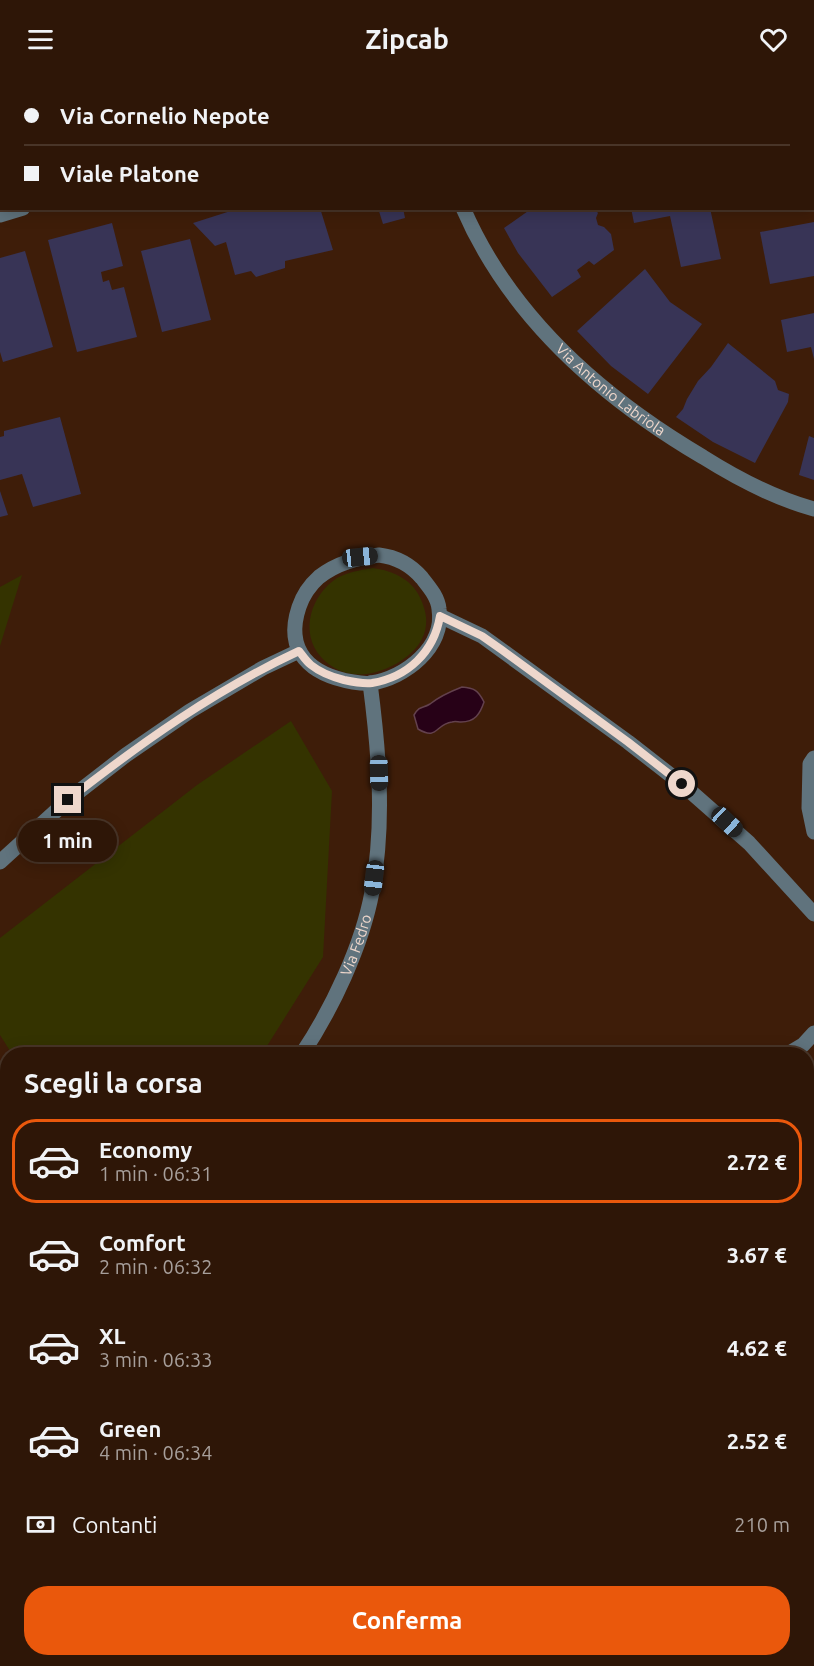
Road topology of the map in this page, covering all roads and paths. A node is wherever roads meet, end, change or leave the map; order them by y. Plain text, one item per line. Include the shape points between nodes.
1 (16, 210) edge
2 (464, 210) edge
3 (0, 215) edge
4 (814, 509) edge
5 (440, 616) junction
6 (299, 651) junction
7 (370, 683) junction
8 (814, 758) edge
9 (814, 832) edge
10 (0, 862) edge
11 (814, 914) edge
12 (814, 1033) edge
13 (306, 1047) edge
14 (800, 1047) edge

1 - 3 street
2 - 4 street, Via Antonio Labriola via 508,286 545,332 587,374 657,429 730,474
5 - 6 street via 430,588 408,565 389,556 360,557 331,569 311,585 297,614
5 - 7 street via 425,654 399,673
5 - 11 street via 482,636 682,784 749,843
6 - 7 street via 321,672
6 - 10 street via 190,711 126,755 68,800
7 - 13 street, Via Fedro via 379,797 372,892 341,983
8 - 9 street via 810,764 809,808
12 - 14 street

